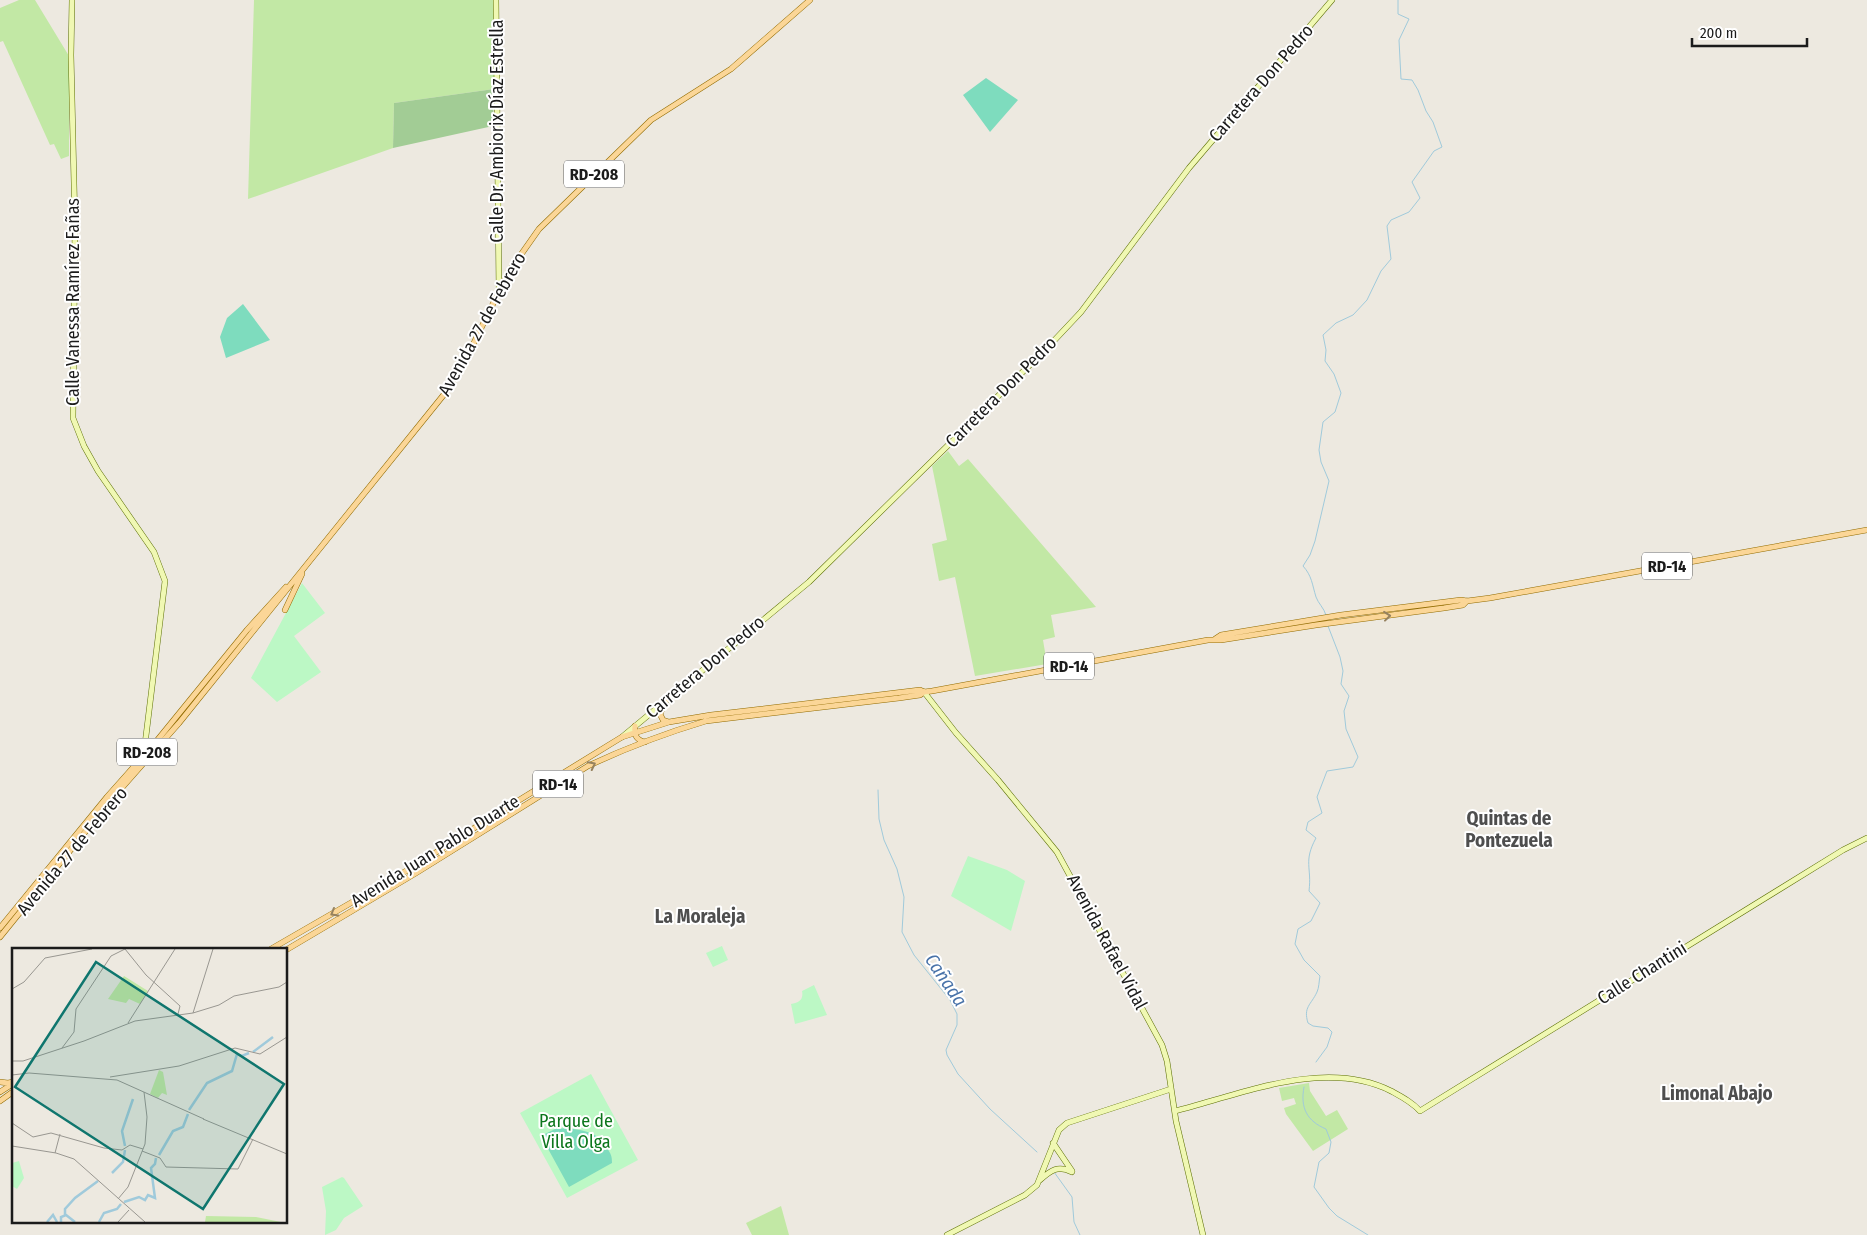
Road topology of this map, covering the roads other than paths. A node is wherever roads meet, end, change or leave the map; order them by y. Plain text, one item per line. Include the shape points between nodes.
1 (72, 0) edge
2 (496, 0) edge
3 (810, 0) edge
4 (1332, 0) edge
5 (499, 292) junction
6 (1867, 530) edge
7 (305, 566) junction
8 (1467, 601) junction
9 (284, 610) dead end
10 (1315, 622) junction
11 (924, 692) junction
12 (666, 700) junction
13 (660, 714) junction
14 (711, 717) junction
15 (669, 722) junction
16 (659, 725) junction
17 (635, 726) junction
18 (635, 733) junction
19 (622, 738) junction
20 (654, 739) junction
21 (645, 742) junction
22 (150, 753) junction
23 (1867, 838) edge
24 (0, 928) edge
25 (0, 937) edge
26 (273, 948) edge
27 (288, 949) edge
28 (1, 1082) edge
29 (1171, 1089) junction
30 (2, 1091) edge
31 (12, 1092) edge
32 (6, 1096) junction
33 (0, 1101) edge
34 (1175, 1112) junction
35 (1053, 1142) junction
36 (1040, 1181) junction
37 (947, 1235) edge
38 (1203, 1235) edge

1 - 22 street, Calle Vanessa Ramírez Fañas via 73,418 98,472 154,552 165,581 145,744
2 - 5 street, Calle Dr. Ambiorix Díaz Estrella
3 - 5 main road, Avenida 27 de Febrero / RD-208 via 731,70 641,129 539,229 508,273
4 - 12 street, Carretera Don Pedro via 1189,168 1081,312 1050,346 818,573
5 - 7 main road, Avenida 27 de Febrero / RD-208 via 446,392
6 - 8 main road, RD-14
7 - 9 main road
7 - 22 main road, Avenida 27 de Febrero / RD-208 via 254,622
8 - 10 main road, RD-14 via 1337,616
10 -> 8 main road, RD-14 via 1339,622 1463,605
10 - 11 main road, RD-14 via 1221,635 1214,639
11 - 14 main road, RD-14 via 899,698
11 - 29 street, Avenida Rafael Vidal via 1057,852 1162,1045
12 - 13 main road
12 - 17 street, Carretera Don Pedro
13 - 15 main road
13 - 16 main road
14 - 15 main road, Avenida Juan Pablo Duarte / RD-14
14 - 20 main road, Avenida Juan Pablo Duarte / RD-14
15 - 16 main road, Avenida Juan Pablo Duarte / RD-14
16 - 18 main road, Avenida Juan Pablo Duarte / RD-14
16 - 20 main road
17 - 18 main road
17 - 19 street, Carretera Don Pedro
18 - 19 main road, Avenida Juan Pablo Duarte / RD-14
18 - 21 main road via 638,740
19 -> 26 main road, Avenida Juan Pablo Duarte / RD-14 via 413,867
20 - 21 main road, Avenida Juan Pablo Duarte / RD-14
27 -> 21 main road, Avenida Juan Pablo Duarte / RD-14 via 588,766
22 - 24 main road, Avenida 27 de Febrero / RD-208 via 107,797
22 - 25 main road, Avenida 27 de Febrero / RD-208
23 - 34 street, Calle Chantini via 1696,939 1420,1111 1403,1097 1367,1081 1338,1077 1298,1080
28 - 30 main road
29 - 34 street, Avenida Rafael Vidal
29 - 35 street via 1066,1123
30 - 32 main road
31 - 32 main road
32 - 33 main road
34 - 38 street, Avenida Rafael Vidal
35 - 36 street
35 - 36 street via 1072,1172 1065,1168 1054,1169
36 - 37 street via 1025,1195

